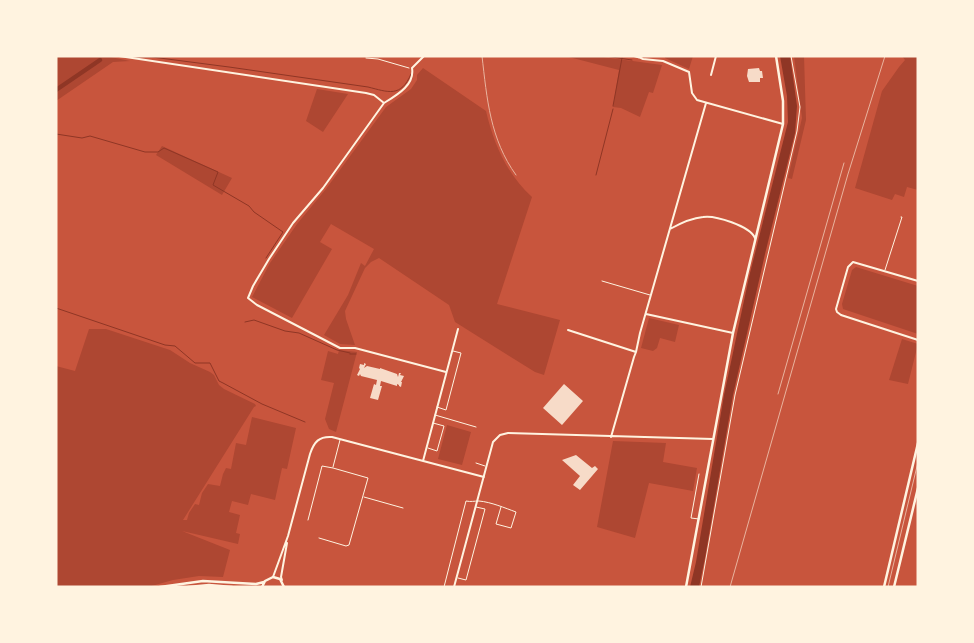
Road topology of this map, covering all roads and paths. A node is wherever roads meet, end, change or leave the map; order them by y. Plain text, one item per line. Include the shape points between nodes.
1 (119, 56) edge
2 (424, 56) edge
3 (632, 56) edge
4 (637, 56) edge
5 (716, 56) edge
6 (776, 56) edge
7 (791, 56) edge
8 (366, 58) dead end
9 (642, 58) edge
10 (412, 68) junction
11 (711, 75) dead end
12 (384, 103) junction
13 (706, 103) junction
14 (783, 124) junction
15 (901, 216) dead end
16 (670, 229) junction
17 (757, 230) junction
18 (752, 233) junction
19 (755, 238) junction
20 (885, 270) junction
21 (602, 281) dead end
22 (918, 281) edge
23 (651, 295) junction
24 (646, 314) junction
25 (458, 329) dead end
26 (568, 330) dead end
27 (733, 333) junction
28 (918, 340) edge
29 (452, 350) junction
30 (636, 352) junction
31 (446, 372) junction
32 (437, 407) junction
33 (435, 415) junction
34 (433, 423) junction
35 (476, 427) dead end
36 (611, 437) junction
37 (713, 439) junction
38 (340, 440) junction
39 (918, 443) edge
40 (426, 448) junction
41 (914, 460) junction
42 (423, 461) junction
43 (918, 462) edge
44 (476, 463) dead end
45 (486, 466) junction
46 (333, 468) junction
47 (699, 474) dead end
48 (484, 477) junction
49 (918, 488) edge
50 (363, 497) junction
51 (477, 501) junction
52 (476, 507) junction
53 (501, 507) junction
54 (403, 508) dead end
55 (699, 519) junction
56 (308, 520) dead end
57 (288, 536) junction
58 (318, 538) dead end
59 (273, 577) junction
60 (457, 578) junction
61 (282, 581) junction
62 (264, 582) junction
63 (454, 586) edge
64 (160, 587) edge
65 (188, 587) edge
66 (232, 587) edge
67 (262, 587) edge
68 (285, 587) edge
69 (444, 587) edge
70 (458, 587) edge
71 (686, 587) edge
72 (701, 587) edge
73 (884, 587) edge
74 (894, 587) edge

1 - 12 street via 366,93
2 - 10 street
3 - 9 street
4 - 9 street
5 - 11 street
6 - 14 street
7 - 72 street via 800,106 797,131 735,395
8 - 10 path
9 - 13 street via 663,61 685,70 690,75 693,97
10 - 12 street via 413,77 409,84
12 - 31 street via 324,188 293,223 248,298 340,348 355,348
13 - 14 street
13 - 16 street
14 - 17 street
15 - 20 street
16 - 18 street via 695,218 709,217 742,226
16 - 23 street
17 - 18 street
17 - 19 street
18 - 19 street
19 - 27 street
20 - 22 street
20 - 28 street via 851,263 836,311
21 - 23 street
23 - 24 street
24 - 27 street
24 - 30 street
25 - 29 street
26 - 30 street
27 - 37 street
29 - 31 street
29 - 32 street via 461,354 446,410
30 - 36 street
31 - 32 street
32 - 33 street
33 - 34 street
33 - 35 street
34 - 40 street
34 - 40 street via 444,426 437,451
36 - 37 street
36 - 45 street via 500,435 493,442
37 - 55 street
38 - 42 street
38 - 46 street
38 - 57 street via 325,437 318,440 310,454
39 - 41 street
40 - 42 street
41 - 43 street
41 - 73 street
42 - 48 street
44 - 45 street
45 - 48 street
46 - 50 street via 368,478
46 - 56 street via 322,467
47 - 55 street via 691,518
48 - 51 street
49 - 74 street
50 - 54 street
50 - 58 street via 349,545
51 - 52 street
51 - 53 street
51 - 69 street via 466,501
52 - 60 street
52 - 60 street via 485,509 466,580
53 - 53 street via 516,512 511,528 496,524
55 - 71 street
57 - 59 street
57 - 61 street
59 - 61 street
59 - 62 street
60 - 63 street
61 - 68 street
62 - 64 street via 203,581
62 - 67 street
63 - 70 street
65 - 66 street

